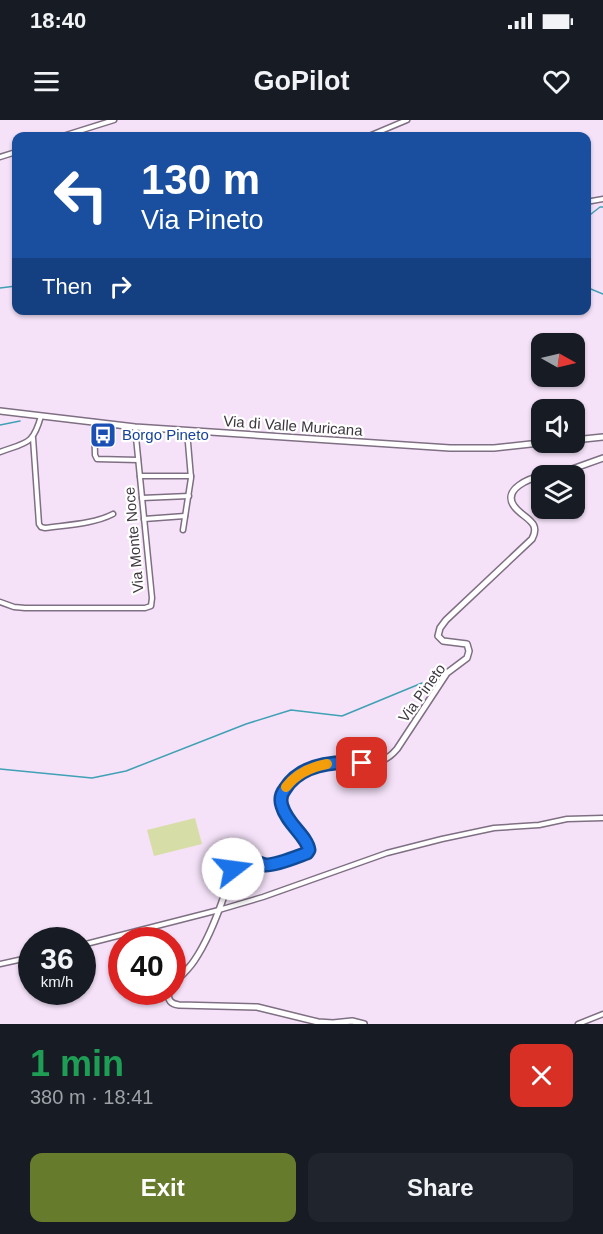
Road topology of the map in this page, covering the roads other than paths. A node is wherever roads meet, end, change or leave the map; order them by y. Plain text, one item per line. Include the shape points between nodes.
1 (114, 120) edge
2 (407, 120) edge
3 (76, 132) edge
4 (378, 132) edge
5 (0, 411) edge
6 (41, 416) junction
7 (94, 422) junction
8 (135, 427) junction
9 (187, 430) junction
10 (603, 437) edge
11 (33, 438) junction
12 (585, 439) edge
13 (531, 444) edge
14 (0, 452) edge
15 (603, 458) edge
16 (138, 460) junction
17 (583, 465) edge
18 (140, 476) junction
19 (191, 476) junction
20 (531, 479) edge
21 (189, 496) junction
22 (142, 498) junction
23 (113, 514) dead end
24 (185, 516) junction
25 (144, 519) junction
26 (183, 530) dead end
27 (0, 602) edge
28 (603, 818) edge
29 (219, 910) junction
30 (96, 941) edge
31 (18, 960) edge
32 (0, 964) edge
33 (186, 969) edge
34 (179, 1005) edge
35 (603, 1014) edge
36 (364, 1024) edge
37 (578, 1024) edge

1 - 3 street
2 - 4 street
5 - 6 street, Via di Valle Muricana
6 - 7 street, Via di Valle Muricana
6 - 11 street
7 - 8 street, Via di Valle Muricana
7 - 16 street via 97,459
8 - 9 street, Via di Valle Muricana
8 - 16 street, Via Monte Noce
9 - 13 street, Via di Valle Muricana via 450,448
9 - 19 street
10 - 12 street
11 - 14 street
11 - 23 street via 41,527
15 - 17 street
16 - 18 street, Via Monte Noce
18 - 19 street
18 - 22 street, Via Monte Noce
19 - 21 street
20 - 29 street, Via Pineto via 512,494 513,506 534,526 532,540 439,630 443,641 467,644 467,658 448,672 389,757 374,763 321,765 288,784 281,805 309,851 270,865 238,861
21 - 22 street
21 - 24 street
22 - 25 street, Via Monte Noce
24 - 25 street
24 - 26 street
25 - 27 street, Via Monte Noce via 150,607 25,608
28 - 29 street via 490,829 442,839
29 - 30 street
29 - 33 street, Via Pineto
31 - 32 street
34 - 36 street via 261,1007 318,1022
35 - 37 street

